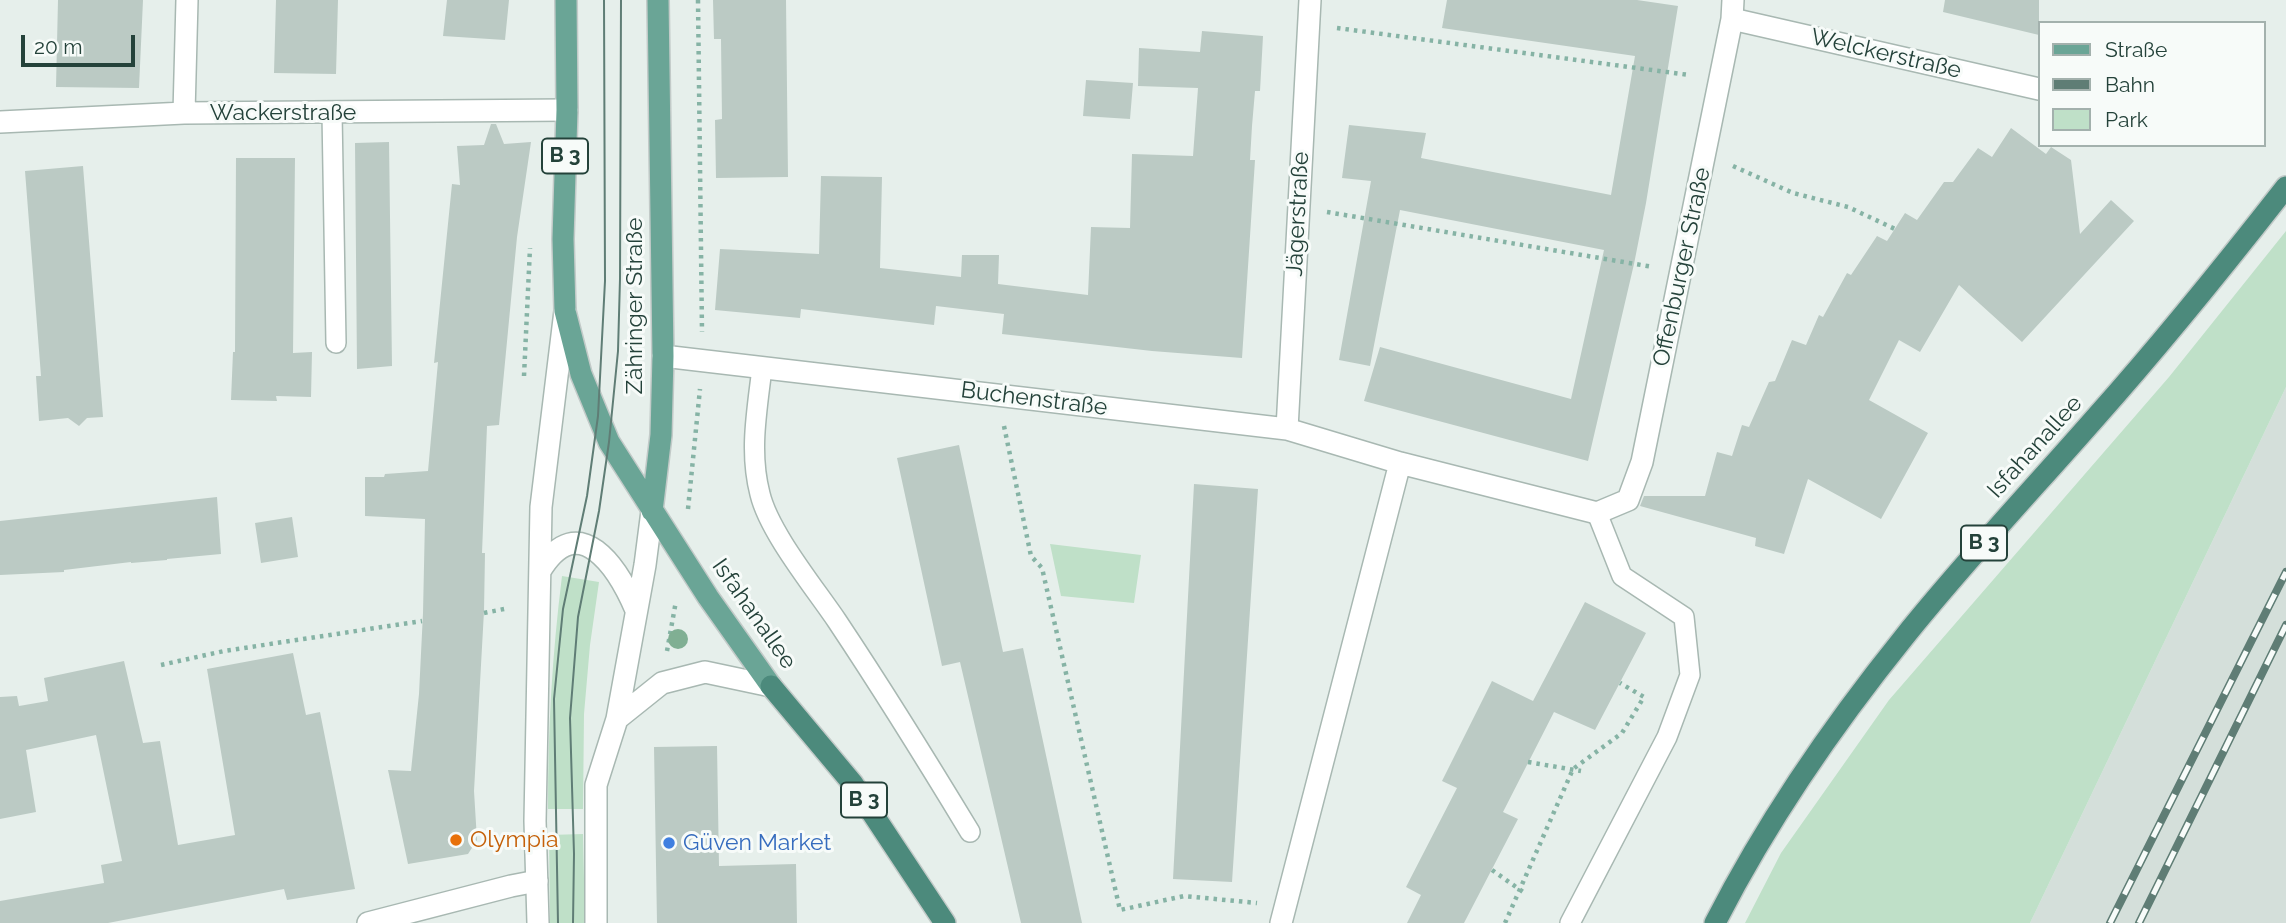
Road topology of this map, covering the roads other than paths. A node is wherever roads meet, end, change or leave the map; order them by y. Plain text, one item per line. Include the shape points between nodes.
1 (187, 0) edge
2 (566, 0) edge
3 (658, 0) edge
4 (1310, 0) edge
5 (1732, 10) edge
6 (2038, 89) edge
7 (567, 110) junction
8 (184, 113) junction
9 (332, 113) junction
10 (0, 122) edge
11 (2286, 187) edge
12 (565, 311) junction
13 (336, 343) dead end
14 (663, 356) junction
15 (762, 368) junction
16 (1287, 429) junction
17 (1401, 463) junction
18 (652, 511) junction
19 (1597, 513) junction
20 (540, 571) junction
21 (636, 610) junction
22 (771, 686) junction
23 (617, 719) junction
24 (970, 832) dead end
25 (537, 881) junction
26 (1284, 914) edge
27 (368, 923) edge
28 (538, 923) edge
29 (596, 923) edge
30 (945, 923) edge
31 (1570, 923) edge
32 (1715, 923) edge

1 - 8 street
2 - 7 main road, B 3
3 - 14 main road, Zähringer Straße
4 - 16 street, Jägerstraße
5 - 6 street, Welckerstraße
5 - 19 street, Offenburger Straße via 1642,462 1628,499
7 - 9 street, Wackerstraße
7 - 12 main road, B 3
8 - 9 street, Wackerstraße
8 - 10 street, Wackerstraße
9 - 13 lane
11 - 32 highway, Isfahanallee / B 3 via 2207,288 1905,635 1808,769
12 - 18 main road, Isfahanallee / B 3 via 581,374 609,442
12 - 20 street via 541,507
14 - 15 street, Buchenstraße
14 - 18 main road, Zähringer Straße via 661,435
15 - 16 street, Buchenstraße
15 - 24 lane via 753,445 760,498 788,550 892,704
16 - 17 street, Buchenstraße
17 - 19 street, Buchenstraße
17 - 26 street
18 - 21 street, Zähringer Straße
18 - 22 main road, Isfahanallee / B 3
19 - 31 lane via 1622,576 1684,617 1690,675 1667,737
20 - 21 street via 559,548 591,547 607,559
20 - 25 street
21 - 23 street, Zähringer Straße
22 - 23 street via 705,672 662,682
22 - 30 highway, Isfahanallee / B 3 via 853,784
23 - 29 street, Zähringer Straße via 596,785
25 - 27 street
25 - 28 street

